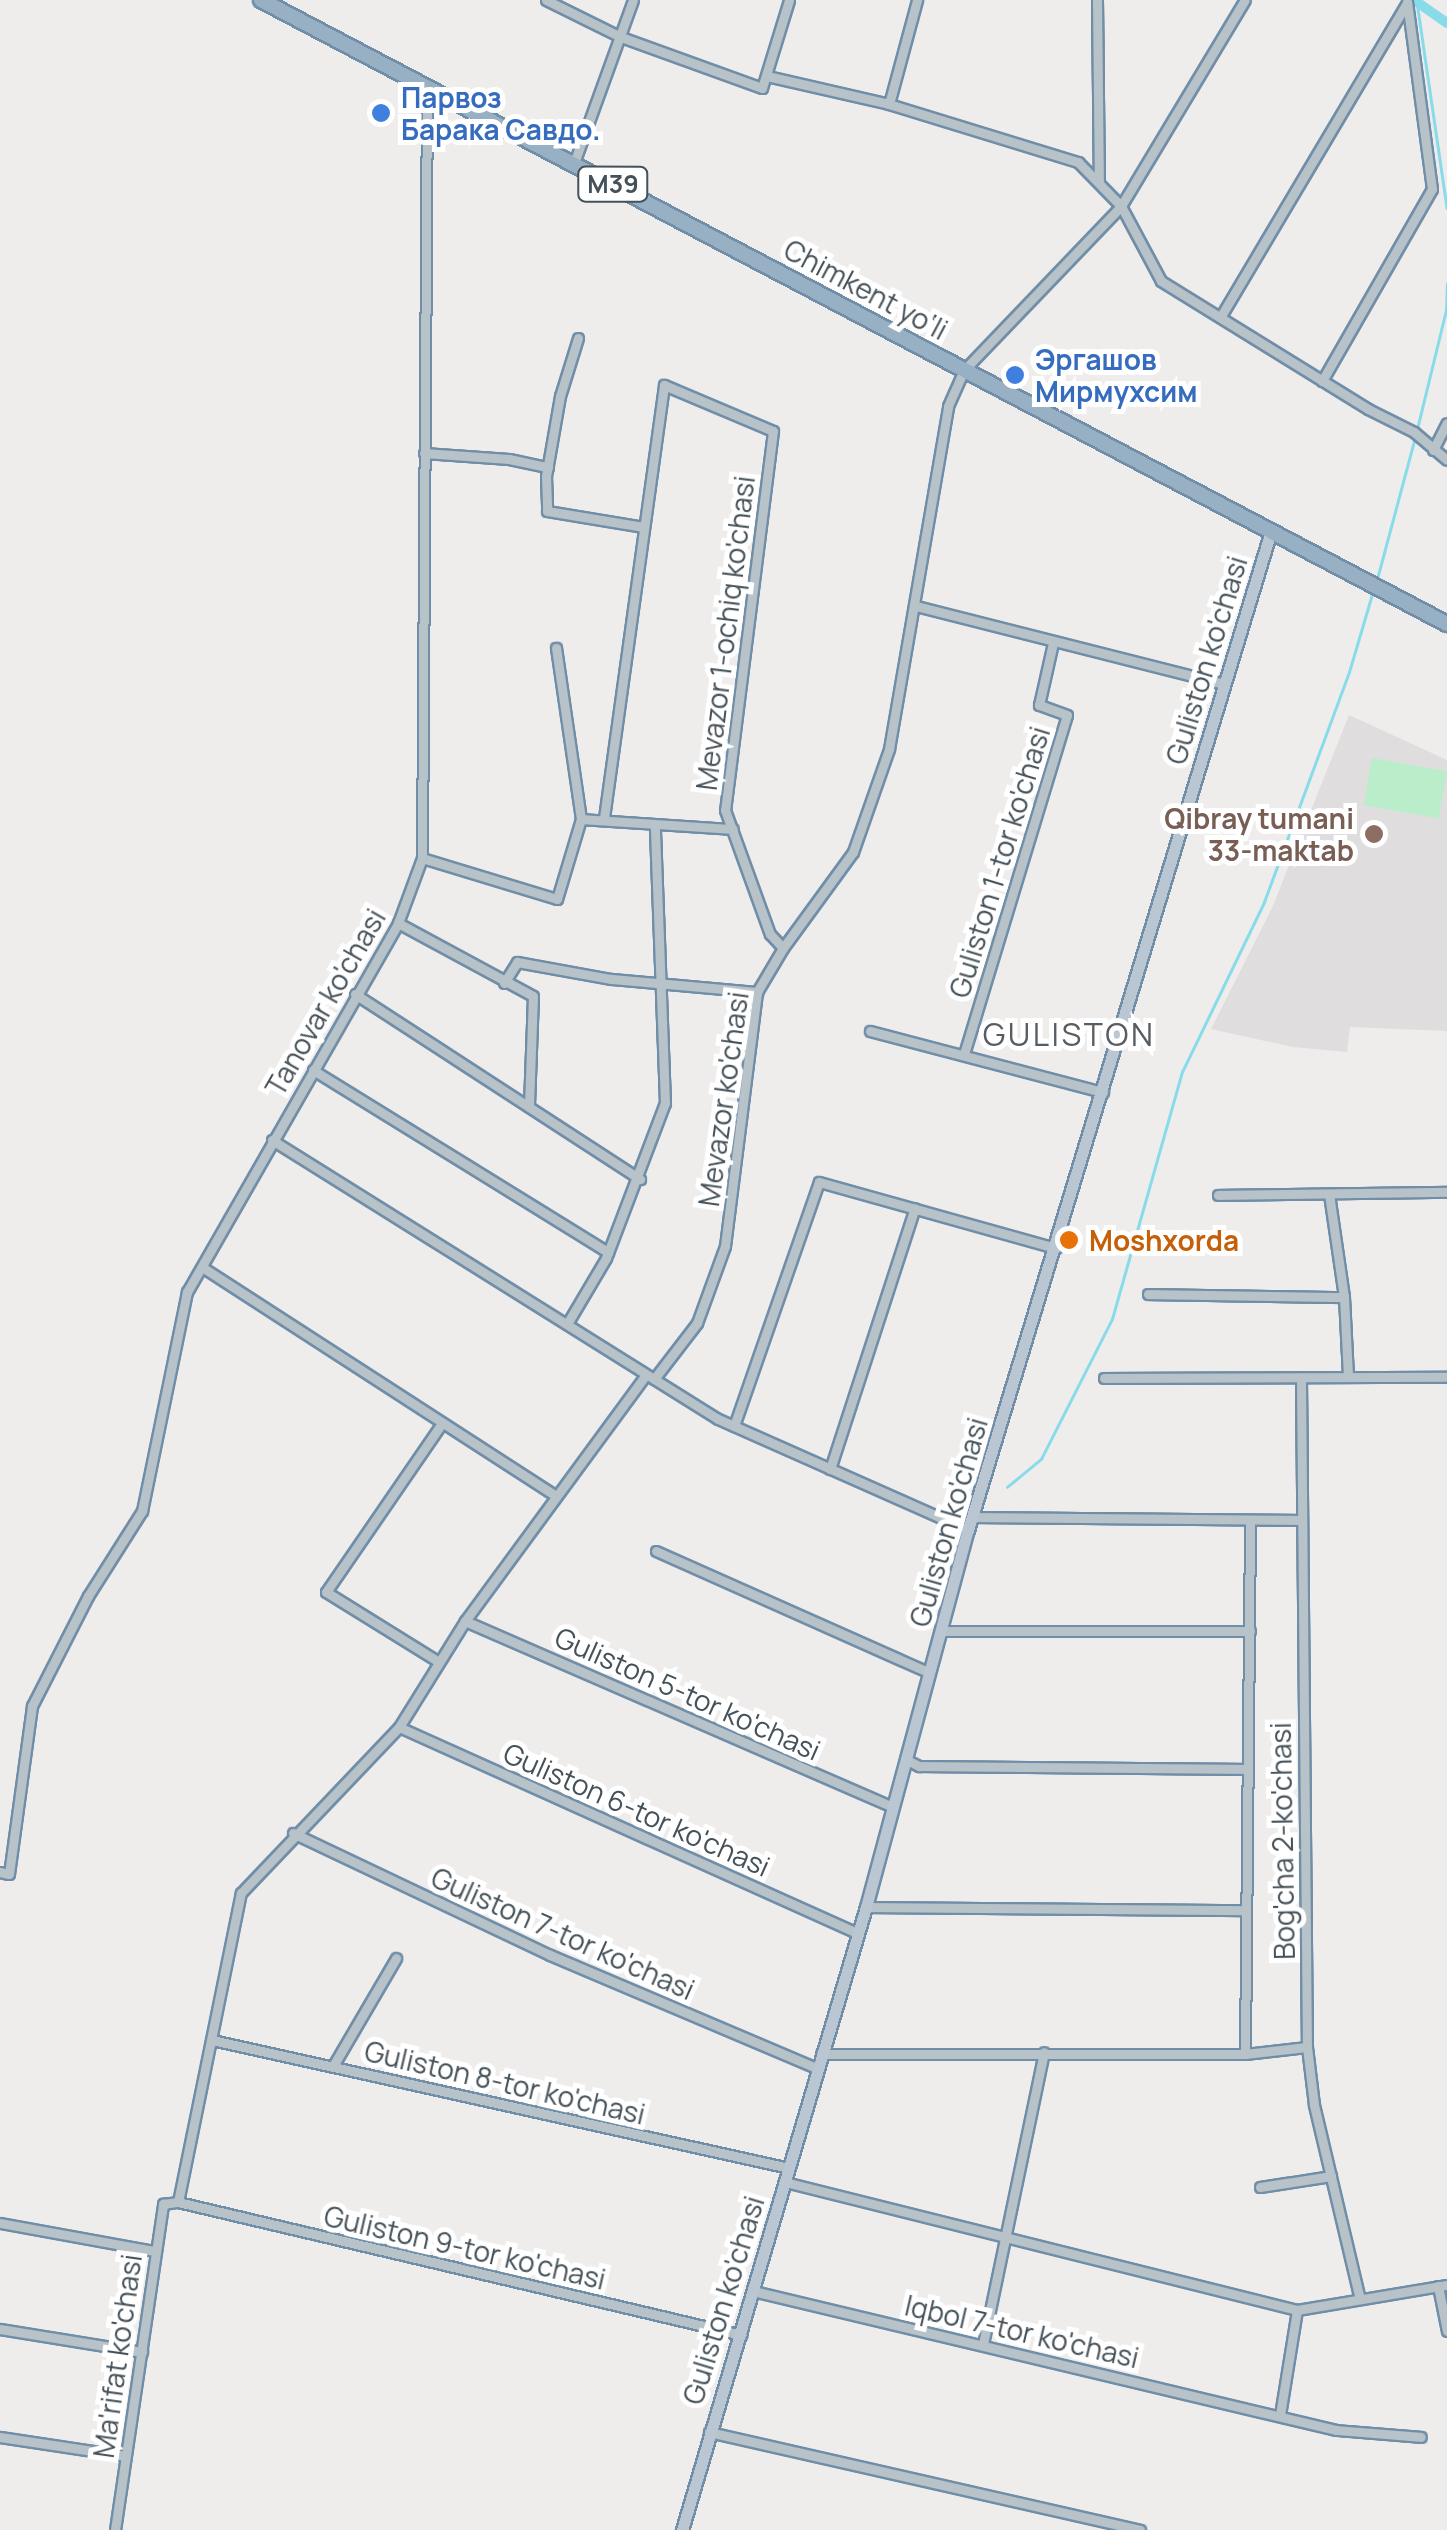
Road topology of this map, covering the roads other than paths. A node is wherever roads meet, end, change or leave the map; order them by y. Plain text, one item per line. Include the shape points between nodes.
1 (260, 0) edge
2 (546, 0) edge
3 (633, 0) edge
4 (789, 0) edge
5 (917, 0) edge
6 (1097, 0) edge
7 (1245, 0) edge
8 (621, 38) junction
9 (766, 76) junction
10 (427, 86) junction
11 (888, 104) junction
12 (574, 163) junction
13 (1099, 182) junction
14 (1122, 206) junction
15 (1221, 316) junction
16 (578, 338) dead end
17 (964, 370) junction
18 (1322, 381) junction
19 (1447, 423) edge
20 (1433, 450) junction
21 (424, 453) junction
22 (1447, 460) edge
23 (548, 467) junction
24 (644, 527) junction
25 (1271, 532) junction
26 (916, 606) junction
27 (1447, 624) edge
28 (1052, 642) junction
29 (556, 648) dead end
30 (1224, 684) junction
31 (580, 818) junction
32 (604, 818) junction
33 (655, 826) junction
34 (734, 830) junction
35 (422, 858) junction
36 (398, 923) junction
37 (782, 948) junction
38 (504, 983) junction
39 (662, 983) junction
40 (757, 992) junction
41 (355, 994) junction
42 (870, 1031) dead end
43 (964, 1054) junction
44 (313, 1070) junction
45 (1102, 1092) junction
46 (529, 1106) junction
47 (272, 1140) junction
48 (640, 1178) junction
49 (1447, 1192) edge
50 (1218, 1194) dead end
51 (1328, 1194) junction
52 (915, 1208) junction
53 (1056, 1248) junction
54 (608, 1252) junction
55 (202, 1267) junction
56 (1148, 1294) dead end
57 (1344, 1297) junction
58 (567, 1324) junction
59 (650, 1377) junction
60 (1348, 1377) junction
61 (1447, 1377) edge
62 (1104, 1378) dead end
63 (1301, 1380) junction
64 (442, 1423) junction
65 (734, 1426) junction
66 (830, 1469) junction
67 (554, 1496) junction
68 (974, 1517) junction
69 (1250, 1520) junction
70 (1302, 1520) junction
71 (968, 1530) junction
72 (656, 1551) dead end
73 (464, 1620) junction
74 (1250, 1631) junction
75 (943, 1632) junction
76 (439, 1662) junction
77 (928, 1672) junction
78 (398, 1727) junction
79 (905, 1760) junction
80 (1248, 1769) junction
81 (893, 1807) junction
82 (293, 1833) junction
83 (0, 1872) edge
84 (866, 1907) junction
85 (1246, 1910) junction
86 (857, 1933) junction
87 (396, 1958) dead end
88 (212, 2040) junction
89 (1307, 2047) junction
90 (1044, 2052) junction
91 (821, 2054) junction
92 (1245, 2054) junction
93 (333, 2066) junction
94 (816, 2068) junction
95 (788, 2168) junction
96 (1331, 2176) junction
97 (785, 2182) junction
98 (1260, 2187) dead end
99 (178, 2202) junction
100 (0, 2224) edge
101 (1004, 2234) junction
102 (154, 2251) junction
103 (1442, 2286) edge
104 (754, 2291) junction
105 (1360, 2296) junction
106 (1297, 2310) junction
107 (0, 2329) edge
108 (1447, 2331) edge
109 (742, 2335) junction
110 (983, 2344) junction
111 (142, 2352) junction
112 (1280, 2415) junction
113 (710, 2432) junction
114 (0, 2436) edge
115 (1421, 2437) dead end
116 (125, 2456) junction
117 (114, 2530) edge
118 (682, 2530) edge
119 (1140, 2530) edge

1 - 10 highway, Chimkent yo‘li / M39
2 - 8 street
3 - 8 street
4 - 9 street
5 - 11 street
6 - 13 street
7 - 14 street
8 - 9 street via 762,88
8 - 12 street
9 - 11 street
10 - 12 highway, Chimkent yo‘li / M39
10 - 21 street, Tanovar ko'chasi
11 - 13 street via 1078,162
12 - 17 highway, Chimkent yo‘li / M39
13 - 14 street
14 - 15 street via 1161,281
14 - 17 street
15 - 18 street
15 - 18 street via 1407,2 1432,189
16 - 23 street
17 - 25 highway, Chimkent yo‘li / M39
17 - 26 street, Mevazor ko'chasi via 948,406
18 - 20 street via 1414,432
19 - 20 street
20 - 22 street
21 - 23 street
21 - 35 street, Tanovar ko'chasi
23 - 24 street via 544,504 550,514
24 - 32 street
24 - 34 street, Mevazor 1-ochiq ko'chasi via 664,386 774,431 725,810
25 - 27 highway, Chimkent yo‘li / M39
25 - 30 main road, Guliston ko'chasi
26 - 28 street
26 - 37 street, Mevazor ko'chasi via 889,749 854,852
28 - 30 street
28 - 43 street, Guliston 1-tor ko'chasi via 1039,705 1066,714
29 - 31 street
30 - 45 main road, Guliston ko'chasi
31 - 32 street
31 - 35 street via 556,900
32 - 33 street
33 - 34 street
33 - 39 street
34 - 37 street, Mevazor 1-ochiq ko'chasi via 770,934
35 - 36 street, Tanovar ko'chasi
36 - 38 street
36 - 41 street, Tanovar ko'chasi
37 - 40 street, Mevazor ko'chasi
38 - 39 street via 517,962
38 - 46 street via 532,996
39 - 40 street
39 - 48 street via 665,1103
40 - 59 street, Mevazor ko'chasi via 725,1246 697,1323
41 - 44 street, Tanovar ko'chasi
41 - 46 street
42 - 43 street
43 - 45 street
44 - 47 street, Tanovar ko'chasi
44 - 54 street
45 - 53 main road, Guliston ko'chasi
46 - 48 street
47 - 55 street, Tanovar ko'chasi
47 - 58 street
48 - 54 street
49 - 51 street
50 - 51 street
51 - 57 street
52 - 53 street
52 - 65 street via 818,1182
52 - 66 street
53 - 68 main road, Guliston ko'chasi
54 - 58 street
55 - 64 street
55 - 83 street, Tanovar ko'chasi via 187,1292 142,1512 88,1596 32,1706 8,1874
56 - 57 street
57 - 60 street
58 - 59 street
59 - 65 street
59 - 67 street, Mevazor ko'chasi
60 - 61 street
60 - 63 street
62 - 63 street
63 - 70 street, Bog'cha 2-ko'chasi
64 - 67 street
64 - 76 street via 326,1592
65 - 66 street
66 - 71 street
67 - 73 street, Mevazor ko'chasi
68 - 69 street
68 - 71 main road, Guliston ko'chasi
69 - 70 street
69 - 74 street
70 - 89 street, Bog'cha 2-ko'chasi
71 - 75 main road, Guliston ko'chasi
72 - 77 street
73 - 76 street, Mevazor ko'chasi
73 - 81 street, Guliston 5-tor ko'chasi
74 - 75 street
74 - 80 street
75 - 77 main road, Guliston ko'chasi
76 - 78 street, Mevazor ko'chasi
77 - 79 main road, Guliston ko'chasi
78 - 82 street, Mevazor ko'chasi
78 - 86 street, Guliston 6-tor ko'chasi
79 - 80 street via 919,1766
79 - 81 main road, Guliston ko'chasi
80 - 85 street
81 - 84 main road, Guliston ko'chasi
82 - 88 street, Mevazor ko'chasi via 241,1892
82 - 94 street, Guliston 7-tor ko'chasi via 550,1955
84 - 85 street
84 - 86 main road, Guliston ko'chasi
85 - 92 street
86 - 91 main road, Guliston ko'chasi
87 - 93 street
88 - 93 street, Guliston 8-tor ko'chasi
88 - 99 street, Mevazor ko'chasi
89 - 92 street
89 - 96 street, Bog'cha 2-ko'chasi
90 - 91 street
90 - 92 street
90 - 101 street
91 - 94 main road, Guliston ko'chasi
93 - 95 street, Guliston 8-tor ko'chasi
94 - 95 main road, Guliston ko'chasi
95 - 97 main road, Guliston ko'chasi
96 - 98 street
96 - 105 street, Bog'cha 2-ko'chasi
97 - 101 street
97 - 104 main road, Guliston ko'chasi
99 - 102 street, Ma'rifat ko'chasi via 163,2204
99 - 109 street, Guliston 9-tor ko'chasi
100 - 102 street
101 - 106 street
101 - 110 street
102 - 111 street, Ma'rifat ko'chasi
103 - 105 street
103 - 108 street
104 - 109 main road, Guliston ko'chasi
104 - 110 street, Iqbol 7-tor ko'chasi
105 - 106 street
106 - 112 street
107 - 111 street
109 - 113 main road, Guliston ko'chasi
110 - 112 street, Iqbol 7-tor ko'chasi
111 - 116 street, Ma'rifat ko'chasi
112 - 115 street, Iqbol 7-tor ko'chasi via 1336,2430
113 - 118 main road, Guliston ko'chasi
113 - 119 street
114 - 116 street
116 - 117 street, Ma'rifat ko'chasi

